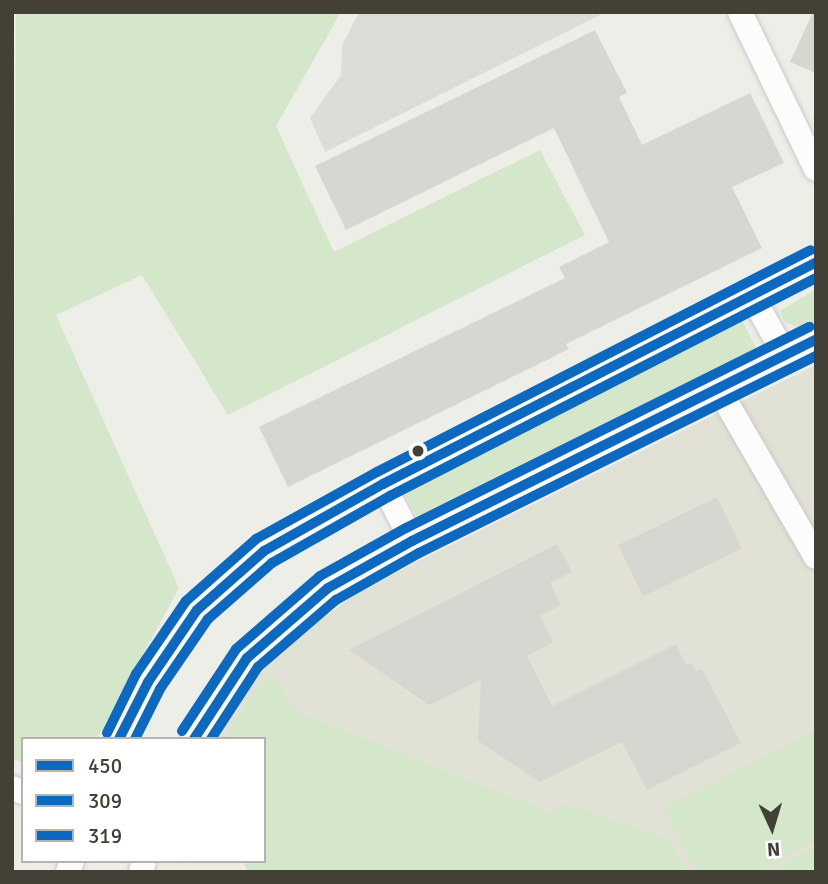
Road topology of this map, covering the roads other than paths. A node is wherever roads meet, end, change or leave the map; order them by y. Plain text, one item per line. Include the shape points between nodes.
1 (740, 12) edge
2 (816, 169) edge
3 (816, 262) edge
4 (752, 296) junction
5 (816, 340) edge
6 (785, 355) junction
7 (718, 388) junction
8 (383, 484) junction
9 (412, 541) junction
10 (816, 557) edge
11 (120, 737) edge
12 (195, 737) edge

1 - 2 street
3 - 4 street
4 - 6 street
4 - 8 street
5 - 6 street
6 - 7 street
7 - 9 street
7 - 10 street
8 - 9 street
8 - 11 street via 275,544 222,584 169,649
9 - 12 street via 328,589 273,631 229,681

